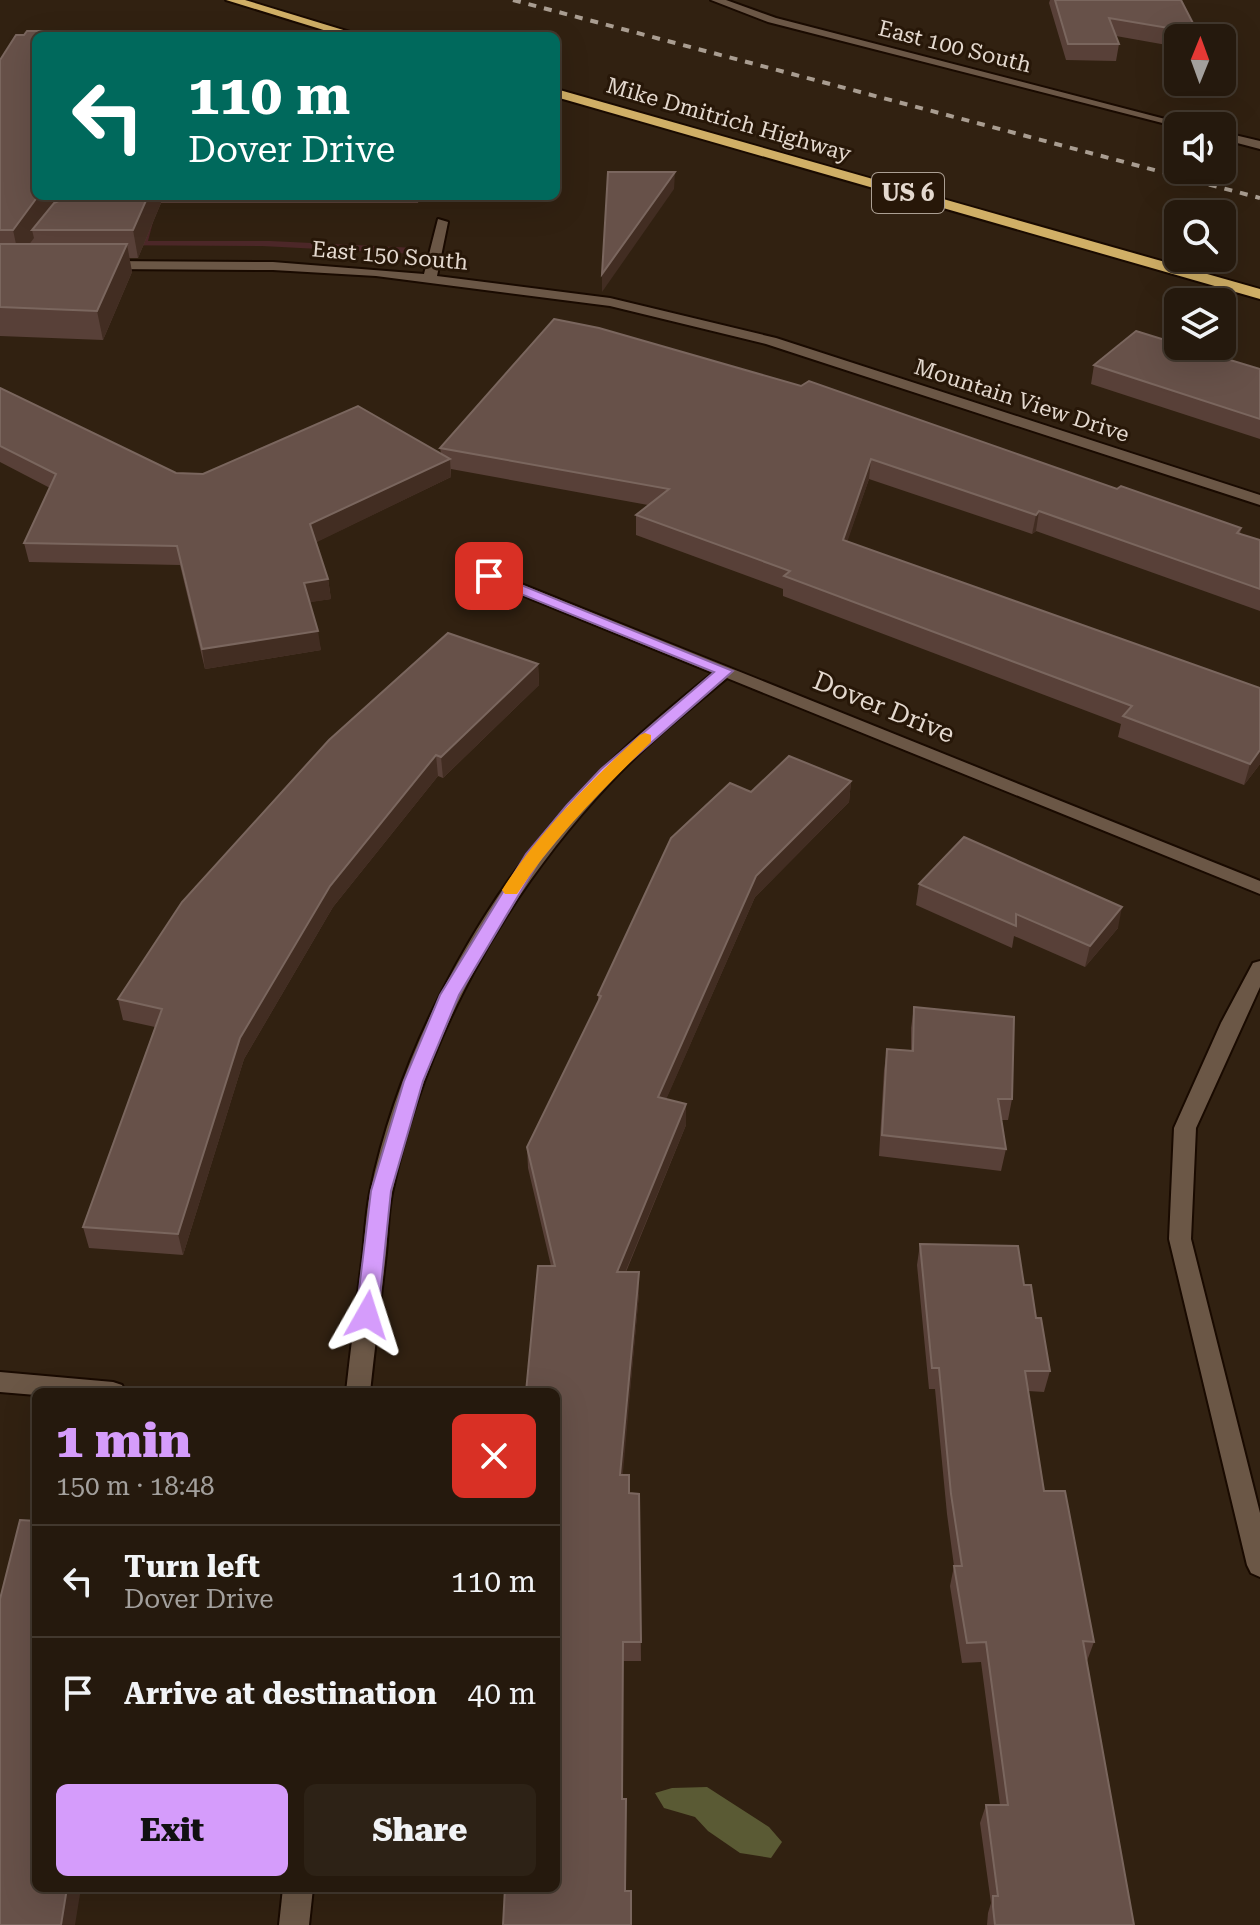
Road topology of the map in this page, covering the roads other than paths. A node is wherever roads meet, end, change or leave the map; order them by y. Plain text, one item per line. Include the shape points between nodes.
1 (232, 0) edge
2 (716, 0) edge
3 (343, 32) edge
4 (560, 94) edge
5 (1164, 120) edge
6 (1236, 139) edge
7 (1260, 145) edge
8 (442, 222) dead end
9 (87, 265) edge
10 (430, 278) junction
11 (1260, 294) edge
12 (771, 341) joint
13 (1260, 500) edge
14 (489, 576) dead end
15 (725, 671) junction
16 (1260, 888) edge
17 (1260, 968) edge
18 (0, 1382) edge
19 (68, 1388) edge
20 (358, 1388) edge
21 (1260, 1565) edge
22 (298, 1892) edge
23 (294, 1925) edge

1 - 3 highway
2 - 5 street, East 100 South via 772,20
4 - 11 highway, Mike Dmitrich Highway / US 6
6 - 7 street
8 - 10 street
9 - 10 street, East 150 South via 273,266
10 - 12 street, East 150 South via 610,302
12 - 13 street, Mountain View Drive
14 - 15 street, Dover Drive
15 - 16 street, Dover Drive
15 - 20 street via 573,808 532,858 449,995 413,1081 381,1191
17 - 21 street via 1185,1128 1180,1239
18 - 19 street
22 - 23 street

